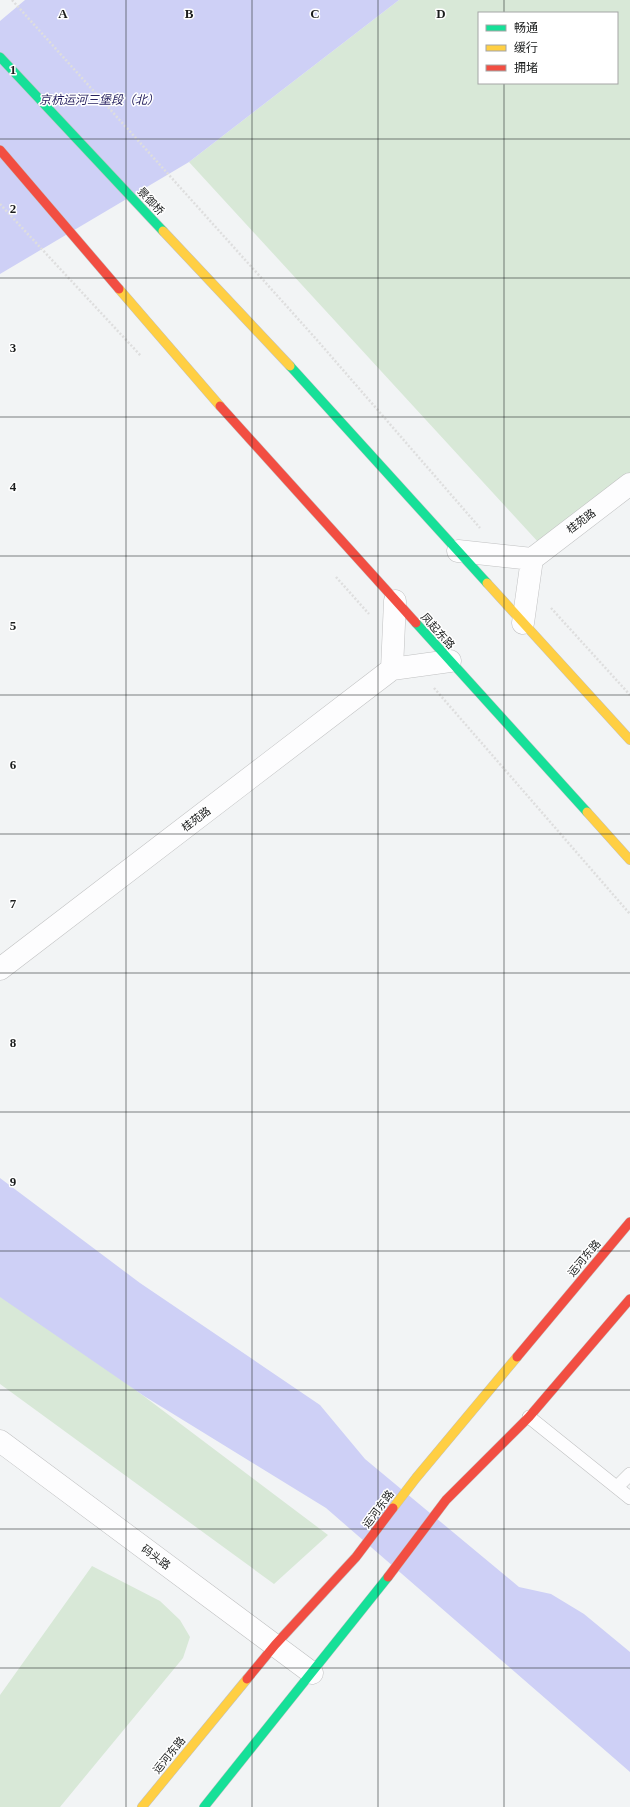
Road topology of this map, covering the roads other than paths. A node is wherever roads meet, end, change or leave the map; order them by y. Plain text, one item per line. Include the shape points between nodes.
1 (0, 58) edge
2 (0, 150) edge
3 (630, 484) edge
4 (458, 551) junction
5 (532, 559) junction
6 (395, 601) junction
7 (523, 623) junction
8 (450, 661) junction
9 (392, 669) junction
10 (630, 740) edge
11 (630, 860) edge
12 (0, 968) edge
13 (630, 1222) edge
14 (630, 1299) edge
15 (529, 1417) junction
16 (0, 1441) edge
17 (630, 1474) edge
18 (617, 1487) junction
19 (630, 1498) edge
20 (275, 1645) junction
21 (312, 1673) junction
22 (142, 1807) edge
23 (204, 1807) edge

1 - 4 main road, 景御桥 via 284,360
2 - 6 main road, 凤起东路 via 229,417
3 - 5 street, 桂苑路
4 - 5 street
4 - 7 main road
5 - 7 street
6 - 8 main road, 凤起东路
6 - 9 street
7 - 10 main road
8 - 9 street, 桂苑路
8 - 11 main road, 凤起东路
9 - 12 street, 桂苑路
13 - 20 main road, 运河东路 via 416,1478 356,1557
14 - 15 main road
15 - 18 lane
15 - 21 main road via 446,1500
16 - 20 street, 码头路
17 - 18 lane
18 - 19 lane
20 - 21 street, 码头路
20 - 22 main road, 运河东路
21 - 23 main road

